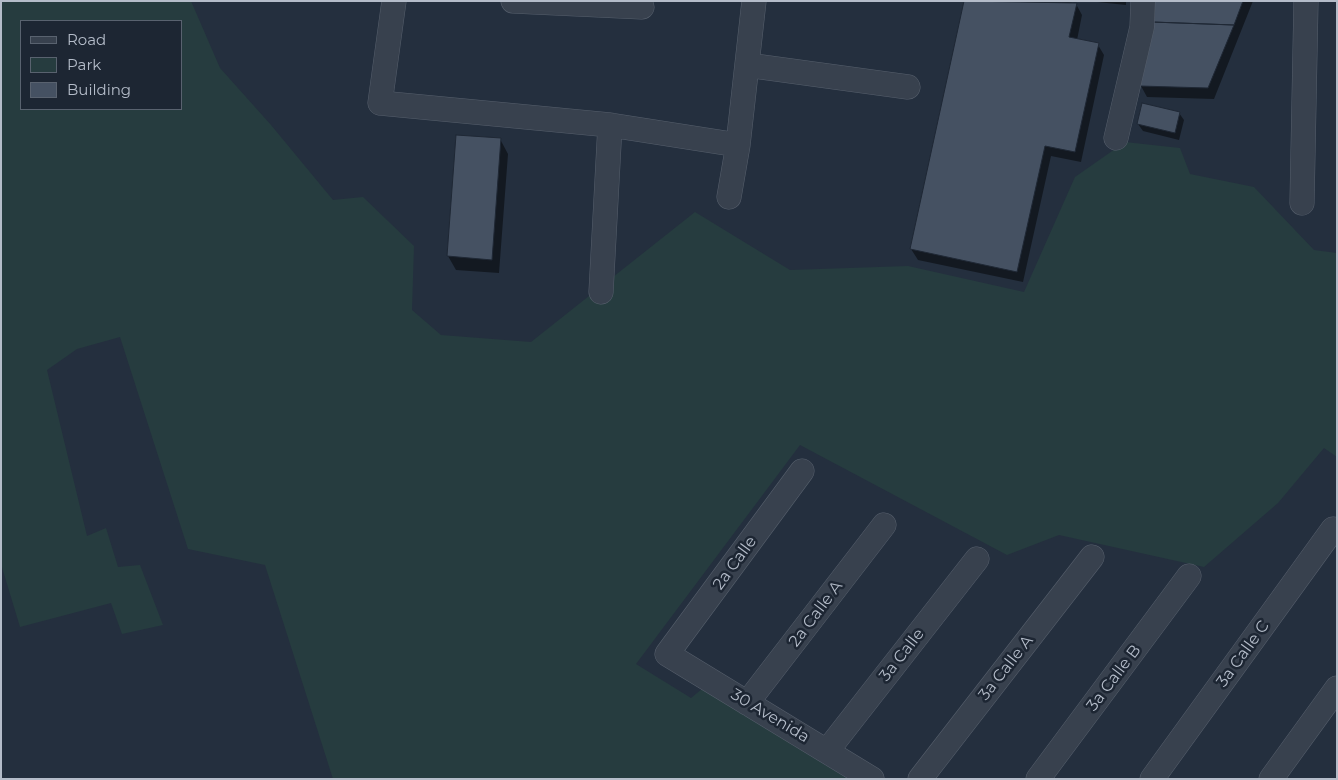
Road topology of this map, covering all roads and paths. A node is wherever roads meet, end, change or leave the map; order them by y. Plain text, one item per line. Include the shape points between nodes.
1 (394, 1) edge
2 (512, 1) edge
3 (754, 1) edge
4 (1143, 1) edge
5 (1306, 1) edge
6 (642, 7) dead end
7 (747, 65) junction
8 (908, 87) dead end
9 (610, 125) junction
10 (1116, 138) dead end
11 (738, 145) junction
12 (730, 197) dead end
13 (1302, 203) dead end
14 (601, 292) dead end
15 (802, 471) dead end
16 (884, 524) dead end
17 (1335, 531) edge
18 (1092, 557) dead end
19 (977, 559) dead end
20 (1189, 576) dead end
21 (667, 654) joint
22 (1337, 688) edge
23 (748, 703) junction
24 (827, 752) junction
25 (872, 779) edge
26 (920, 779) edge
27 (1038, 779) edge
28 (1152, 779) edge
29 (1271, 779) edge

1 - 9 street via 380,103
2 - 6 street
3 - 7 street
4 - 10 street via 1142,27
5 - 13 street
7 - 8 street
7 - 11 street
9 - 11 street
9 - 14 street
11 - 12 street
15 - 21 street, 2a Calle
16 - 23 street, 2a Calle A
17 - 28 street, 3a Calle C
18 - 26 street, 3a Calle A
19 - 24 street, 3a Calle
20 - 27 street, 3a Calle B
21 - 23 street, 30 Avenida
22 - 29 street
23 - 24 street, 30 Avenida
24 - 25 street, 30 Avenida

